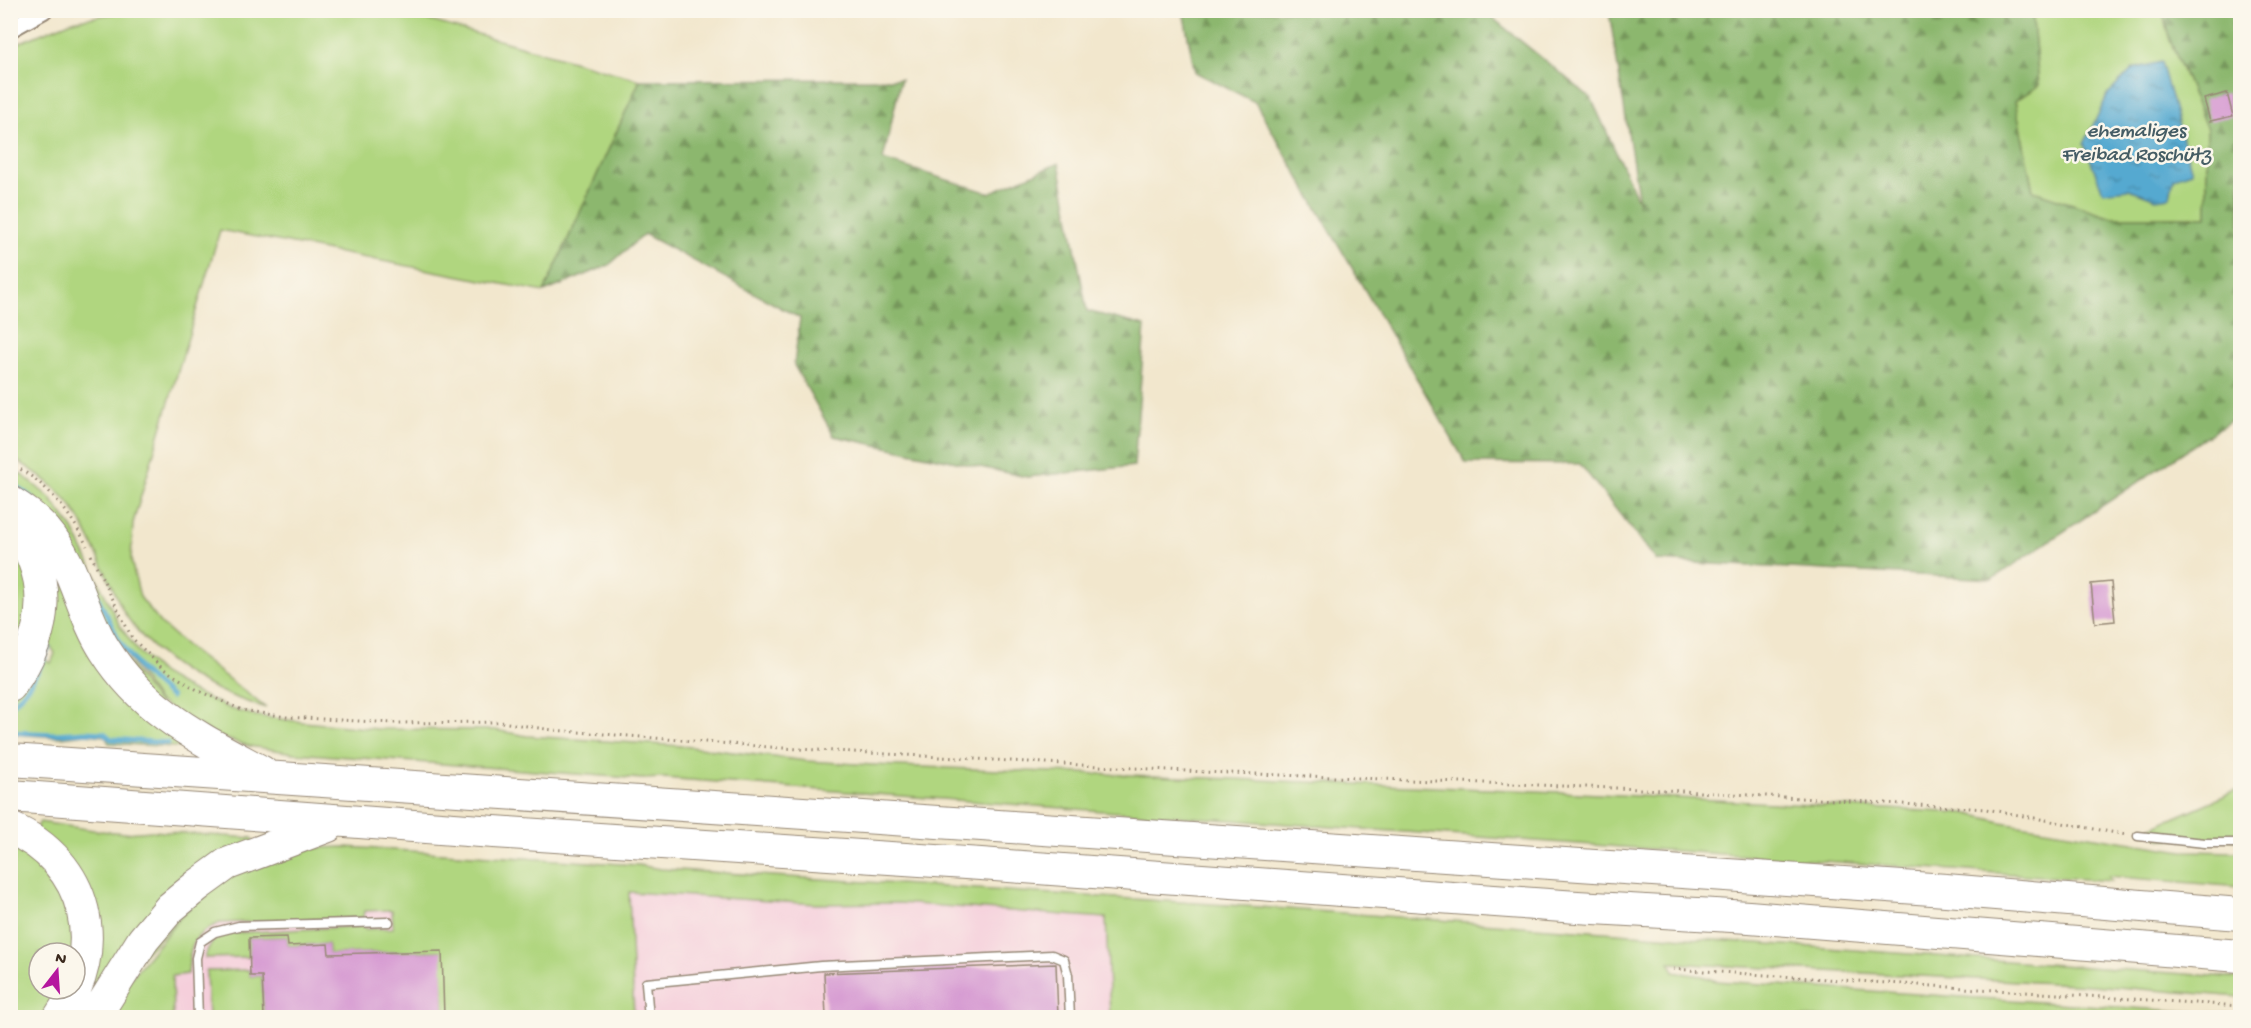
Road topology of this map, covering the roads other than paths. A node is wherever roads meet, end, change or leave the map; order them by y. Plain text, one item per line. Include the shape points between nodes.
1 (44, 10) edge
2 (10, 29) edge
3 (10, 502) edge
4 (10, 520) edge
5 (10, 686) edge
6 (10, 760) edge
7 (270, 777) junction
8 (10, 796) edge
9 (343, 821) junction
10 (10, 828) edge
11 (2138, 836) road end
12 (2241, 843) edge
13 (2241, 914) edge
14 (389, 922) dead end
15 (2241, 956) edge
16 (59, 1017) edge
17 (94, 1017) edge
18 (198, 1017) edge
19 (648, 1017) edge
20 (1070, 1017) edge

1 - 2 street
3 - 7 highway via 46,531 62,556 103,648 123,676 173,722
4 - 5 highway via 30,551 40,580 43,608 37,637 24,667
6 - 7 highway
7 - 13 highway via 1946,890
8 - 9 highway
9 - 15 highway via 1749,917
9 - 17 highway via 227,864 198,885 170,908 143,940
10 - 16 highway via 39,842 63,866 80,896 86,951 81,976
11 - 12 lane
14 - 18 lane via 239,926 215,932 201,942 196,958
19 - 20 lane via 646,983 821,966 1053,955 1064,960

